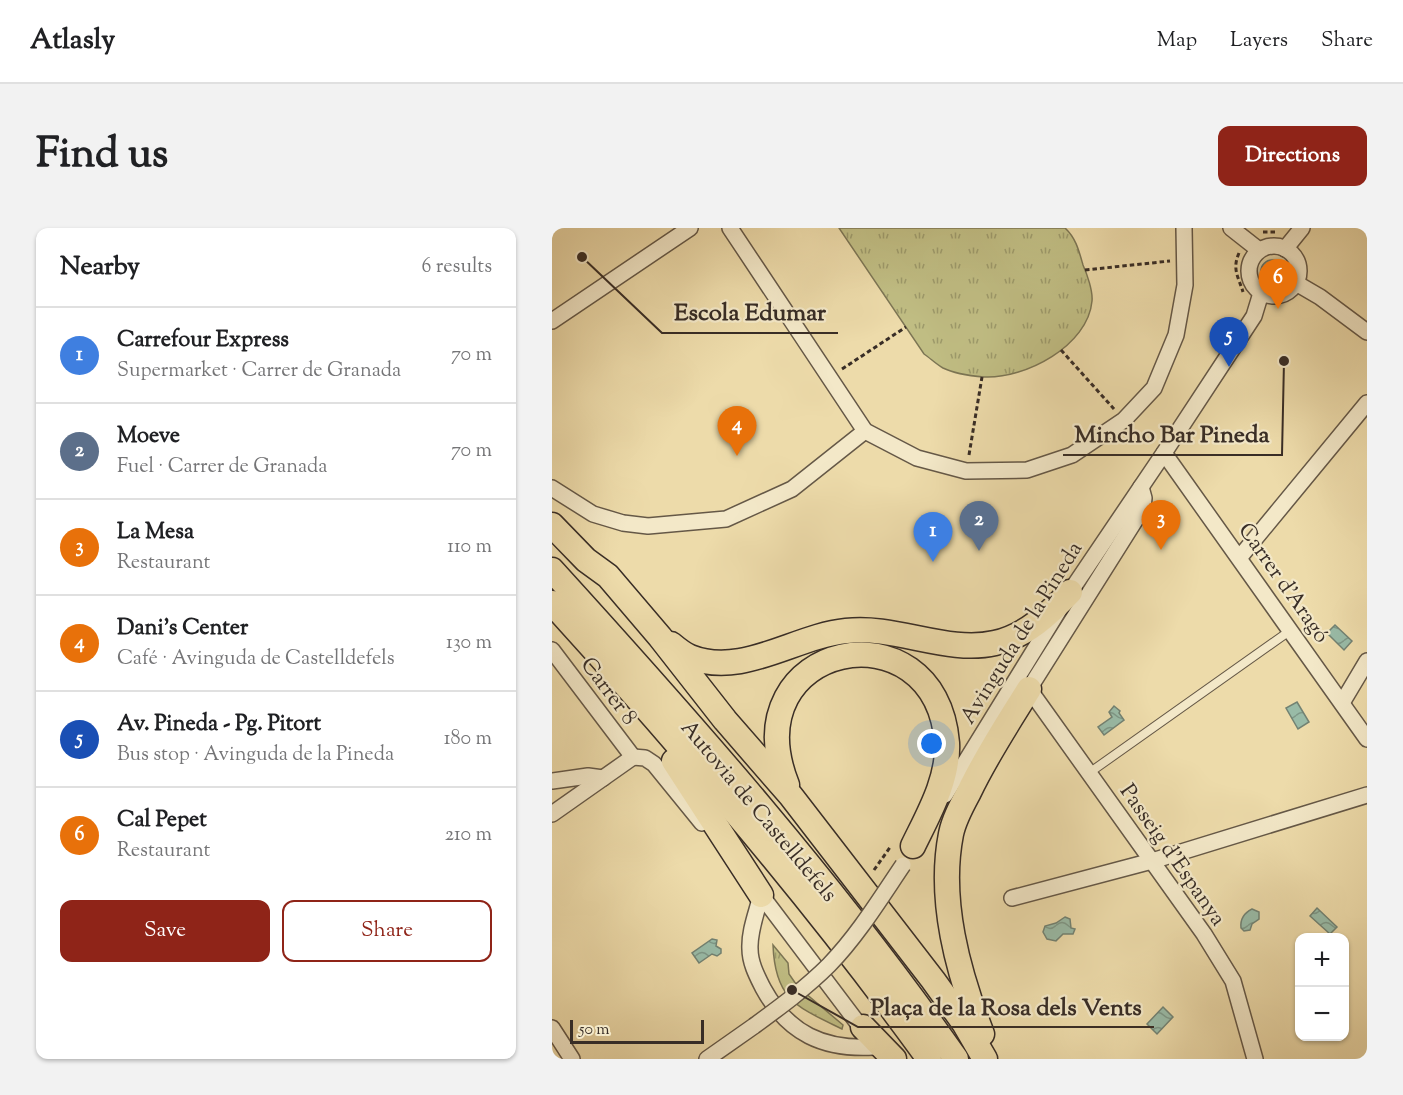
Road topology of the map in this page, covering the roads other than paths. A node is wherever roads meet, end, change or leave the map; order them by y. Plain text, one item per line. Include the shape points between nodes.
1 (690, 228) edge
2 (730, 228) edge
3 (1230, 228) edge
4 (1302, 228) edge
5 (1184, 233) edge
6 (1253, 245) junction
7 (1285, 249) junction
8 (1296, 283) junction
9 (1261, 293) junction
10 (552, 321) edge
11 (1367, 332) edge
12 (1367, 403) edge
13 (866, 430) junction
14 (1164, 453) junction
15 (1142, 487) junction
16 (552, 488) edge
17 (552, 506) edge
18 (552, 525) edge
19 (1240, 557) junction
20 (552, 570) edge
21 (608, 576) junction
22 (1070, 592) junction
23 (552, 603) edge
24 (1291, 630) junction
25 (660, 637) junction
26 (552, 650) edge
27 (1367, 661) edge
28 (1029, 689) junction
29 (633, 693) junction
30 (1342, 703) junction
31 (1367, 739) edge
32 (633, 757) junction
33 (1089, 773) junction
34 (603, 778) junction
35 (552, 781) edge
36 (1367, 795) edge
37 (791, 796) junction
38 (552, 814) edge
39 (904, 851) junction
40 (1152, 861) junction
41 (761, 895) junction
42 (1012, 898) dead end
43 (552, 1028) edge
44 (878, 1048) edge
45 (572, 1059) edge
46 (707, 1059) edge
47 (929, 1059) edge
48 (956, 1059) edge
49 (986, 1059) edge
50 (992, 1059) edge
51 (1255, 1059) edge

1 - 10 street
2 - 13 street
3 - 6 street
4 - 7 street
5 - 13 street via 1185,285 1176,335 1154,388 1124,420 1072,455 1027,470 966,471 917,458
6 - 7 street
6 - 9 street via 1248,272 1254,288
7 - 8 street via 1292,253 1299,268
8 - 9 street via 1291,290 1276,296
8 - 11 street
9 - 14 street, Avinguda de la Pineda via 1254,316
12 - 19 street
13 - 16 street via 792,489 726,519 648,526 623,523 593,514
14 - 15 street, Avinguda de la Pineda
14 - 19 street, Carrer d'Aragó
15 - 22 street, Avinguda de la Pineda
15 - 28 street, Avinguda de la Pineda via 1143,508
17 - 21 highway via 592,551
18 - 21 highway
19 - 24 street, Carrer d'Aragó
20 - 48 highway, Autovia de Castelldefels via 808,866 921,1008
21 - 25 highway
22 - 25 highway via 1029,629 993,644 957,644 873,629 856,630 825,635 745,660 707,662 689,657
22 - 39 street, Avinguda de la Pineda
23 - 29 highway, Autovia de Castelldefels
24 - 30 street, Carrer d'Aragó
24 - 33 lane
25 - 37 highway
26 - 32 street, Carrer 8
27 - 30 street
28 - 33 street, Passeig d'Espanya
28 - 50 highway via 983,762 951,833 948,858 945,890 951,929 975,1016
29 - 41 highway
29 - 47 highway, Autovia de Castelldefels via 817,913
30 - 31 street, Carrer d'Aragó
32 - 34 street
32 - 41 street via 654,764
33 - 40 street, Passeig d'Espanya
34 - 35 street
34 - 38 street
36 - 40 street
37 - 39 highway via 779,766 777,725 800,678 821,664 847,656 872,655 899,663 912,671 931,693 943,720 947,744 935,798
37 - 49 highway via 933,980
39 - 46 street, Avinguda de la Pineda, bridge via 859,930 830,964
40 - 42 street
40 - 51 street, Passeig d'Espanya via 1233,981
41 - 44 street
41 - 44 street via 749,950 770,1000 787,1021 820,1042
43 - 45 street

